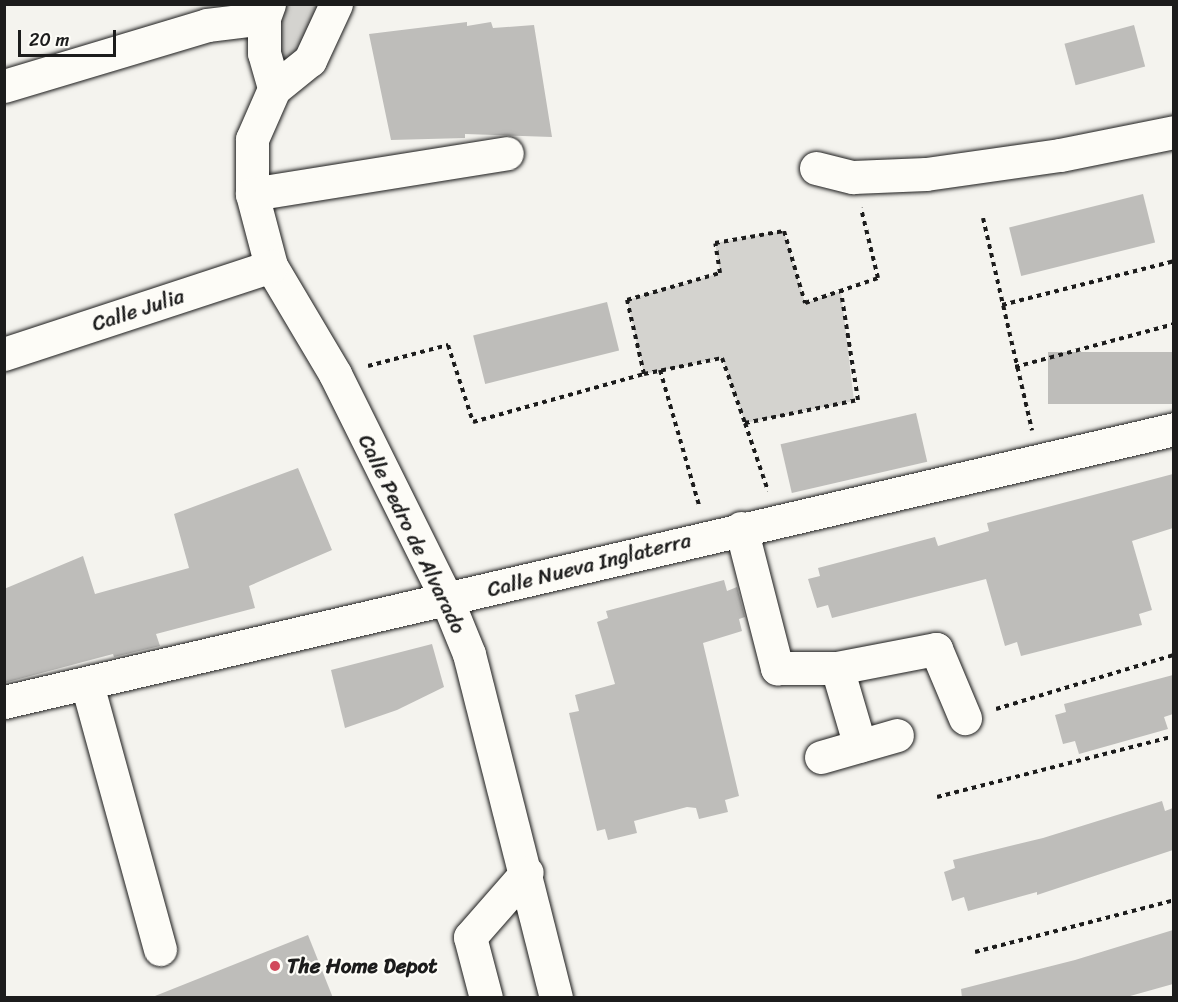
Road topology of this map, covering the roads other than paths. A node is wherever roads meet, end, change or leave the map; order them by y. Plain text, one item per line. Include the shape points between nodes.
1 (336, 4) edge
2 (267, 11) edge
3 (4, 86) edge
4 (273, 89) junction
5 (1173, 132) edge
6 (507, 153) dead end
7 (816, 168) dead end
8 (252, 194) junction
9 (271, 266) junction
10 (4, 354) edge
11 (1173, 429) edge
12 (741, 528) junction
13 (447, 600) junction
14 (837, 668) junction
15 (87, 684) junction
16 (4, 702) edge
17 (965, 718) road end
18 (897, 735) dead end
19 (860, 746) junction
20 (821, 757) dead end
21 (526, 872) junction
22 (160, 949) dead end
23 (486, 998) edge
24 (556, 998) edge

1 - 4 street, Calle Pedro de Alvarado via 310,60
2 - 3 street
2 - 4 street via 264,54
4 - 8 street, Calle Pedro de Alvarado via 252,139
5 - 7 street via 977,168 853,177
6 - 8 street
8 - 9 street, Calle Pedro de Alvarado
9 - 10 street, Calle Julia
9 - 13 street, Calle Pedro de Alvarado via 335,374
11 - 12 street, Calle Nueva Inglaterra
12 - 13 street, Calle Nueva Inglaterra
12 - 14 street via 777,668
13 - 15 street, Calle Nueva Inglaterra
13 - 21 street, Calle Pedro de Alvarado via 469,654
14 - 17 street via 936,649
14 - 19 street
15 - 16 street, Calle Nueva Inglaterra
15 - 22 street
18 - 19 street
19 - 20 street
21 - 23 street via 470,937
21 - 24 street, Calle Pedro de Alvarado

